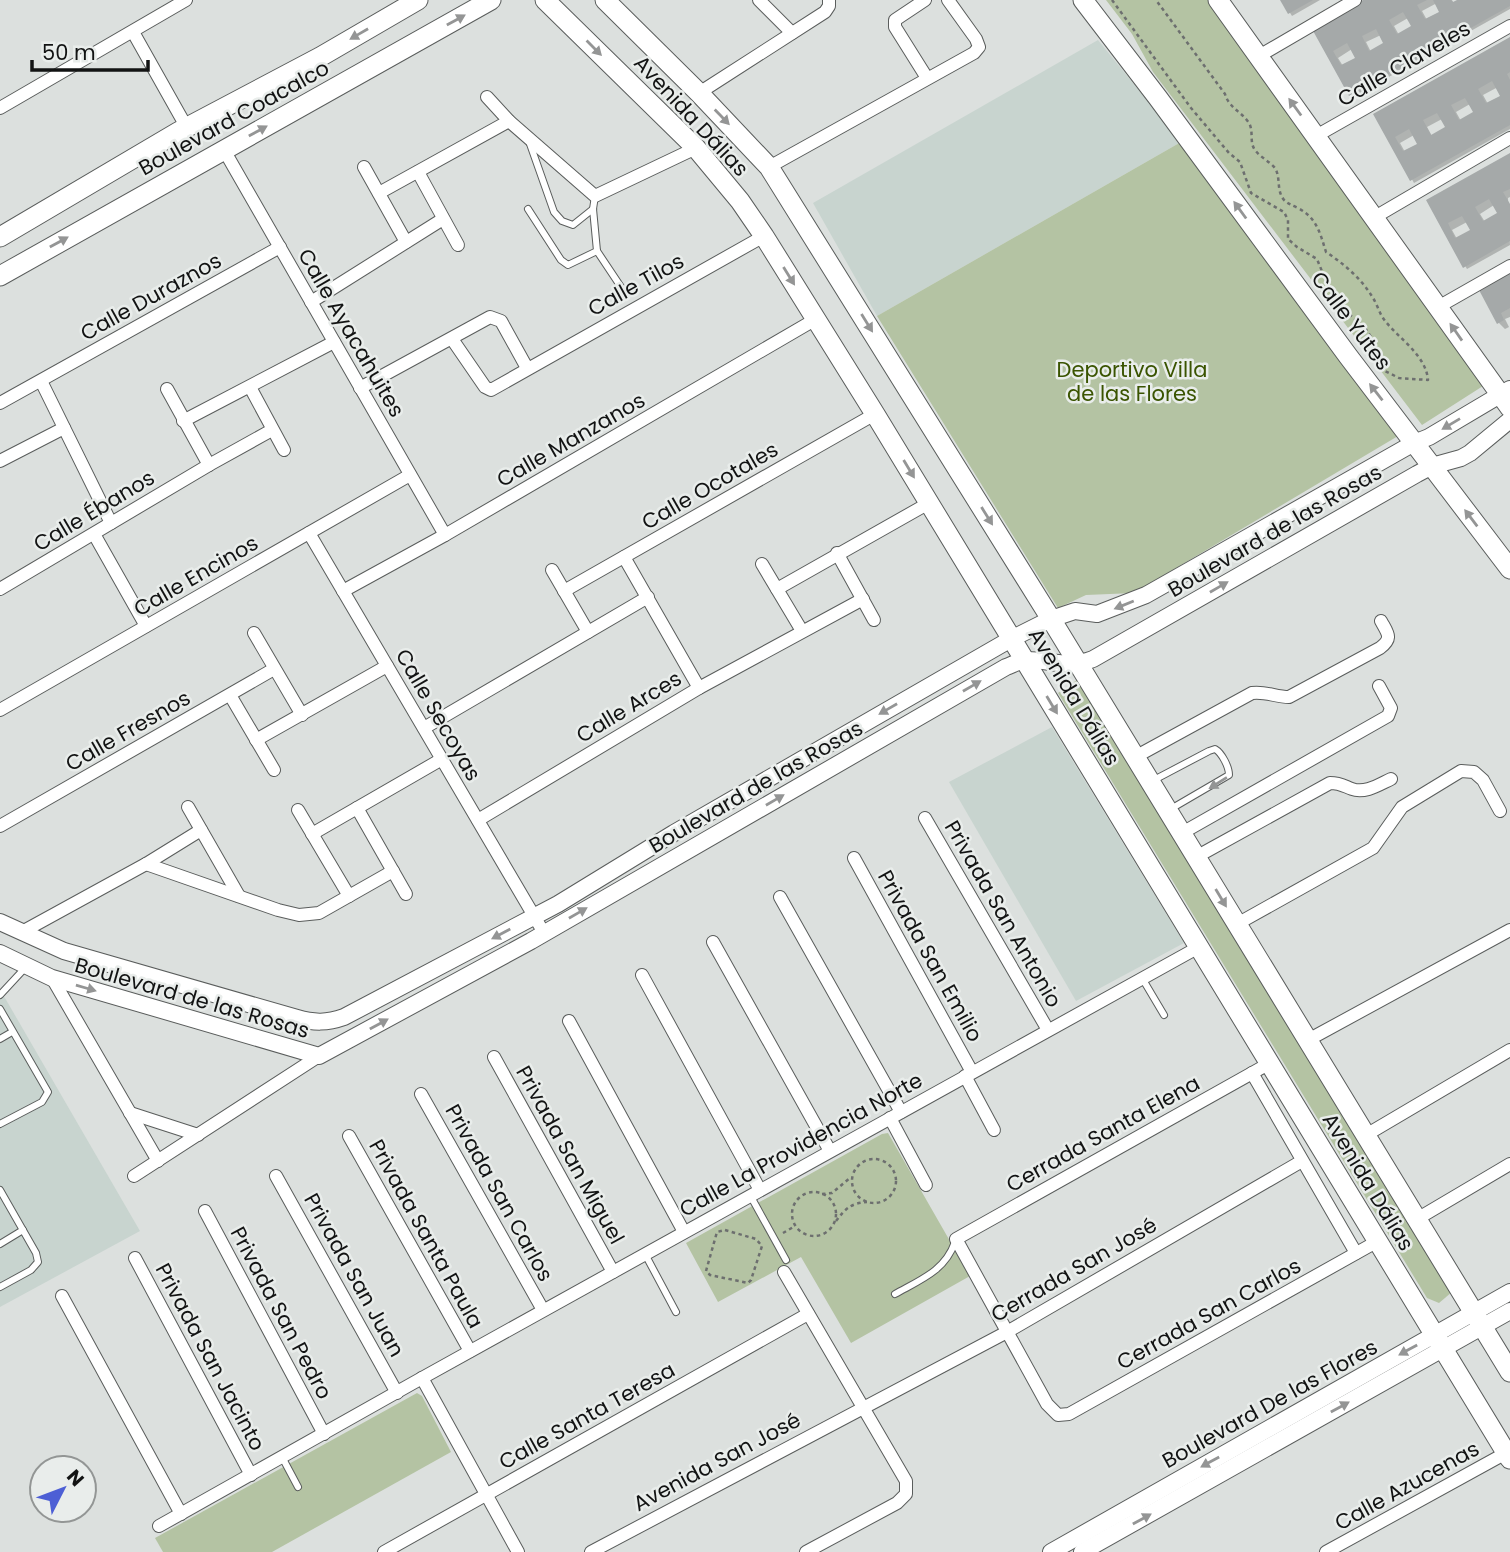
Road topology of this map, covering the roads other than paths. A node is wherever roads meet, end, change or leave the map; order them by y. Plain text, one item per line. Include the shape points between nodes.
1 (186, 0) edge
2 (418, 0) edge
3 (491, 0) edge
4 (545, 0) edge
5 (605, 0) edge
6 (758, 0) edge
7 (829, 0) edge
8 (925, 0) edge
9 (948, 0) edge
10 (1083, 0) edge
11 (1100, 0) edge
12 (1219, 0) edge
13 (1355, 0) edge
14 (1510, 26) edge
15 (133, 32) junction
16 (792, 33) junction
17 (1259, 57) junction
18 (927, 79) junction
19 (699, 93) junction
20 (487, 97) dead end
21 (1158, 98) junction
22 (0, 108) edge
23 (509, 121) junction
24 (187, 128) junction
25 (527, 135) junction
26 (1316, 136) junction
27 (1510, 138) edge
28 (696, 148) junction
29 (224, 150) junction
30 (364, 167) dead end
31 (769, 167) junction
32 (418, 172) junction
33 (379, 193) junction
34 (594, 202) junction
35 (528, 209) dead end
36 (1375, 217) junction
37 (443, 219) junction
38 (764, 236) junction
39 (0, 237) edge
40 (406, 242) junction
41 (457, 245) dead end
42 (279, 247) junction
43 (597, 251) junction
44 (1510, 266) edge
45 (0, 276) edge
46 (621, 287) dead end
47 (311, 302) junction
48 (1438, 307) junction
49 (816, 319) junction
50 (452, 339) junction
51 (334, 342) junction
52 (527, 368) junction
53 (41, 381) junction
54 (250, 387) junction
55 (360, 388) junction
56 (167, 389) dead end
57 (1507, 397) edge
58 (0, 403) edge
59 (875, 414) junction
60 (1510, 420) edge
61 (183, 421) junction
62 (64, 428) junction
63 (272, 430) junction
64 (1414, 443) junction
65 (284, 450) dead end
66 (0, 461) edge
67 (209, 465) junction
68 (1432, 466) junction
69 (411, 475) junction
70 (929, 503) junction
71 (111, 523) junction
72 (309, 533) junction
73 (94, 534) junction
74 (445, 535) junction
75 (837, 554) junction
76 (624, 557) junction
77 (762, 564) dead end
78 (1510, 569) edge
79 (552, 570) dead end
80 (0, 589) edge
81 (777, 589) junction
82 (565, 590) junction
83 (343, 591) junction
84 (648, 597) junction
85 (863, 600) junction
86 (1051, 619) junction
87 (874, 620) dead end
88 (1381, 621) dead end
89 (146, 626) junction
90 (802, 631) junction
91 (588, 632) junction
92 (254, 633) dead end
93 (1011, 639) junction
94 (1024, 660) junction
95 (1079, 665) junction
96 (387, 666) junction
97 (274, 669) junction
98 (1380, 686) dead end
99 (699, 688) junction
100 (230, 695) junction
101 (0, 710) edge
102 (302, 715) junction
103 (424, 728) junction
104 (256, 740) junction
105 (1135, 757) junction
106 (442, 759) junction
107 (274, 770) dead end
108 (1391, 779) dead end
109 (1150, 782) junction
110 (188, 807) dead end
111 (357, 808) junction
112 (298, 810) dead end
113 (1168, 811) junction
114 (1500, 811) dead end
115 (925, 818) dead end
116 (478, 820) junction
117 (0, 826) edge
118 (201, 830) junction
119 (1182, 833) junction
120 (312, 834) junction
121 (1196, 857) junction
122 (854, 858) dead end
123 (146, 864) junction
124 (393, 871) junction
125 (406, 894) dead end
126 (239, 896) junction
127 (349, 896) junction
128 (780, 897) dead end
129 (534, 916) junction
130 (0, 922) edge
131 (1237, 924) junction
132 (1510, 930) edge
133 (22, 932) junction
134 (544, 933) junction
135 (713, 942) dead end
136 (1199, 947) junction
137 (0, 953) edge
138 (27, 966) junction
139 (642, 975) dead end
140 (52, 978) junction
141 (1142, 978) junction
142 (0, 995) edge
143 (0, 1009) edge
144 (1164, 1014) dead end
145 (569, 1021) dead end
146 (1048, 1030) junction
147 (12, 1032) junction
148 (0, 1039) edge
149 (1308, 1040) junction
150 (1510, 1050) edge
151 (319, 1056) junction
152 (494, 1057) dead end
153 (1270, 1063) junction
154 (1252, 1073) junction
155 (969, 1074) junction
156 (421, 1094) dead end
157 (130, 1113) junction
158 (895, 1115) junction
159 (0, 1124) edge
160 (994, 1130) dead end
161 (198, 1135) junction
162 (1366, 1135) junction
163 (349, 1136) dead end
164 (830, 1151) junction
165 (158, 1161) junction
166 (1302, 1161) junction
167 (1510, 1164) edge
168 (134, 1176) dead end
169 (276, 1176) dead end
170 (926, 1185) dead end
171 (0, 1190) edge
172 (755, 1193) junction
173 (205, 1211) dead end
174 (1417, 1219) junction
175 (23, 1230) junction
176 (684, 1232) junction
177 (956, 1239) junction
178 (1378, 1241) junction
179 (0, 1244) edge
180 (1356, 1253) junction
181 (645, 1254) junction
182 (135, 1258) dead end
183 (785, 1266) joint
184 (613, 1272) junction
185 (0, 1287) edge
186 (1510, 1292) edge
187 (895, 1294) dead end
188 (62, 1296) dead end
189 (543, 1310) junction
190 (1510, 1311) edge
191 (676, 1312) dead end
192 (808, 1314) junction
193 (1478, 1320) junction
194 (1007, 1332) junction
195 (1439, 1342) junction
196 (470, 1351) junction
197 (1510, 1372) edge
198 (422, 1378) junction
199 (397, 1393) junction
200 (862, 1407) junction
201 (324, 1434) junction
202 (1508, 1456) edge
203 (282, 1457) junction
204 (251, 1475) junction
205 (298, 1487) dead end
206 (485, 1495) junction
207 (181, 1514) junction
208 (159, 1526) dead end
209 (384, 1552) edge
210 (518, 1552) edge
211 (591, 1552) edge
212 (806, 1552) edge
213 (1051, 1552) edge
214 (1082, 1552) edge
215 (1325, 1552) edge

1 - 15 street
2 -> 24 main road, Boulevard Coacalco
29 -> 3 main road, Boulevard Coacalco
4 -> 28 main road, Avenida Dálias
5 - 19 main road, Avenida Dálias
6 - 16 street
7 - 16 street via 825,12
8 - 18 street via 895,20 895,27
9 - 18 street via 979,47
10 - 21 main road, Calle Yutes
11 - 21 main road, Calle Yutes via 1119,25
12 - 17 main road
13 - 17 street
14 - 26 street, Calle Claveles
15 - 22 street
15 - 24 street
16 - 19 street
26 -> 17 main road
18 - 31 street
19 -> 31 main road, Avenida Dálias
20 - 23 street
64 -> 21 main road, Calle Yutes
23 - 25 street
23 - 32 street
24 - 39 main road, Boulevard Coacalco
25 - 34 street
25 - 34 lane via 554,212 562,221 573,225
26 - 36 main road
27 - 36 street
28 - 34 street
28 - 38 main road, Avenida Dálias
29 - 42 street, Calle Ayacahuites
45 -> 29 main road, Boulevard Coacalco
30 - 33 street
31 -> 86 main road, Avenida Dálias
32 - 33 street
32 - 37 street
33 - 40 street
34 - 43 lane
35 - 43 lane via 568,265
36 - 48 main road
37 - 40 street
37 - 41 street
38 -> 49 main road, Avenida Dálias
38 - 52 street, Calle Tilos
40 - 47 street
42 - 47 street, Calle Ayacahuites
42 - 53 street, Calle Duraznos
43 - 46 lane
44 - 48 street
47 - 51 street, Calle Ayacahuites
57 -> 48 main road
49 - 59 main road, Avenida Dálias
49 - 74 street, Calle Manzanos
50 - 52 street, Calle Tilos via 491,390
50 - 52 street via 496,318
50 - 55 street
51 - 54 street
51 - 55 street, Calle Ayacahuites
53 - 58 street, Calle Duraznos
53 - 62 street
54 - 61 street
54 - 63 street
55 - 69 street, Calle Ayacahuites
56 - 61 street
57 -> 64 street, Boulevard de las Rosas
59 -> 70 main road, Avenida Dálias
59 - 76 street, Calle Ocotales
60 - 68 street, Boulevard de las Rosas via 1470,453
61 - 67 street
62 - 66 street
62 - 71 street
63 - 65 street
63 - 67 street, Calle Ébanos
64 - 68 main road, Calle Yutes
64 -> 86 street, Boulevard de las Rosas via 1146,595 1097,614 1074,611
67 - 71 street, Calle Ébanos
78 -> 68 main road, Calle Yutes
95 -> 68 street, Boulevard de las Rosas
69 - 72 street, Calle Encinos
69 - 74 street, Calle Ayacahuites
70 - 75 street
70 - 93 main road, Avenida Dálias
71 - 73 street, Calle Ébanos
72 - 83 street, Calle Secoyas
72 - 89 street, Calle Encinos
73 - 80 street, Calle Ébanos
73 - 89 street
74 - 83 street, Calle Manzanos
75 - 81 street
75 - 85 street
76 - 82 street, Calle Ocotales
76 - 84 street
77 - 81 street
79 - 82 street
81 - 90 street
82 - 91 street
83 - 96 street, Calle Secoyas
84 - 91 street
84 - 99 street
85 - 87 street
85 - 90 street, Calle Arces
86 - 93 street, Boulevard de las Rosas
86 - 95 main road, Avenida Dálias
88 - 105 street via 1389,637 1380,648 1289,697 1252,693
89 - 101 street, Calle Encinos
90 - 99 street, Calle Arces
91 - 103 street
92 - 97 street
93 - 94 main road, Avenida Dálias
93 -> 129 street, Boulevard de las Rosas
94 - 95 street, Boulevard de las Rosas
134 -> 94 street, Boulevard de las Rosas
94 -> 136 main road, Avenida Dálias
95 - 105 main road, Avenida Dálias
96 - 102 street
96 - 103 street, Calle Secoyas
97 - 100 street, Calle Fresnos
97 - 102 street
98 - 119 street via 1391,708 1388,716
99 - 116 street, Calle Arces
100 - 104 street
100 - 117 street, Calle Fresnos
102 - 104 street
103 - 106 street, Calle Secoyas
104 - 107 street
105 - 109 main road, Avenida Dálias
106 - 111 street
106 - 116 street, Calle Secoyas
108 - 121 street via 1363,791 1330,783
109 - 113 main road, Avenida Dálias
109 -> 113 lane via 1209,751 1219,751 1229,775
110 - 118 street
111 - 120 street
111 - 124 street
112 - 120 street
113 - 119 main road, Avenida Dálias
114 - 131 street via 1483,780 1474,772 1461,771 1402,807 1373,848
115 - 146 street, Privada San Antonio
116 - 129 street, Calle Secoyas
118 - 123 street
118 - 126 street
119 - 121 main road, Avenida Dálias
120 - 127 street
121 -> 131 main road, Avenida Dálias
122 - 155 street, Privada San Emilio
123 - 126 street
123 - 133 street
124 - 125 street
124 - 127 street
126 - 127 street via 299,915 318,913
128 - 158 street
129 -> 133 street, Boulevard de las Rosas via 328,1022 312,1022 179,985 64,951
129 - 134 street, Calle Secoyas
130 - 133 street, Boulevard de las Rosas
131 - 149 main road, Avenida Dálias
132 - 149 street
151 -> 134 street, Boulevard de las Rosas
135 - 164 street
136 - 141 street, Calle La Providencia Norte
136 - 153 main road, Avenida Dálias
137 - 138 street, Boulevard de las Rosas
138 - 140 street, Boulevard de las Rosas
138 - 142 lane
139 - 172 street
140 -> 151 street, Boulevard de las Rosas
140 - 157 street
141 - 144 lane
141 - 146 street, Calle La Providencia Norte
143 - 147 lane
145 - 176 street
146 - 155 street, Calle La Providencia Norte
147 - 148 lane
147 - 159 lane via 48,1093 42,1102
149 - 162 main road, Avenida Dálias
150 - 162 street
151 - 161 street
152 - 184 street, Privada San Miguel
153 - 154 street, Cerrada Santa Elena
153 - 178 main road, Avenida Dálias
154 - 166 street
154 - 177 street, Cerrada Santa Elena
155 - 158 street, Calle La Providencia Norte
155 - 160 street, Privada San Emilio
156 - 189 street, Privada San Carlos
157 - 161 street
157 - 165 street
158 - 164 street, Calle La Providencia Norte
158 - 170 street
161 - 165 street
162 - 174 main road, Avenida Dálias
163 - 196 street, Privada Santa Paula
164 - 172 street, Calle La Providencia Norte
165 - 168 street
166 - 180 street
166 - 194 street, Cerrada San José
167 - 174 street
169 - 199 street, Privada San Juan
171 - 175 lane
172 - 176 street, Calle La Providencia Norte
172 - 183 lane
173 - 201 street, Privada San Pedro
174 - 193 main road, Avenida Dálias
175 - 179 lane
175 - 185 lane via 38,1262
176 - 181 street, Calle La Providencia Norte
177 - 187 lane via 936,1272
177 - 194 street
178 - 180 street, Cerrada San Carlos
178 - 195 main road, Avenida Dálias
180 - 194 street, Cerrada San Carlos via 1069,1414 1059,1415 1047,1404
181 - 184 street, Calle La Providencia Norte
181 - 191 lane
182 - 204 street, Privada San Jacinto
183 - 192 street
184 - 189 street, Calle La Providencia Norte
186 - 193 street, Boulevard De las Flores
188 - 207 street
189 - 196 street, Calle La Providencia Norte
190 - 193 street, Boulevard De las Flores
192 - 200 street
192 - 206 street, Calle Santa Teresa
193 - 195 street, Boulevard De las Flores
193 - 197 main road, Avenida Dálias
194 - 200 street, Cerrada San José
195 - 202 main road, Avenida Dálias
195 -> 213 street, Boulevard De las Flores
214 -> 195 street, Boulevard De las Flores
196 - 198 street, Calle La Providencia Norte
198 - 199 street, Calle La Providencia Norte
198 - 206 street
199 - 201 street, Calle La Providencia Norte
200 - 211 street, Avenida San José
200 - 212 street via 906,1481 906,1494
201 - 203 street, Calle La Providencia Norte
202 - 215 street, Calle Azucenas
203 - 204 street, Calle La Providencia Norte
203 - 205 lane
204 - 207 street, Calle La Providencia Norte
206 - 209 street, Calle Santa Teresa
206 - 210 street
207 - 208 street, Calle La Providencia Norte

